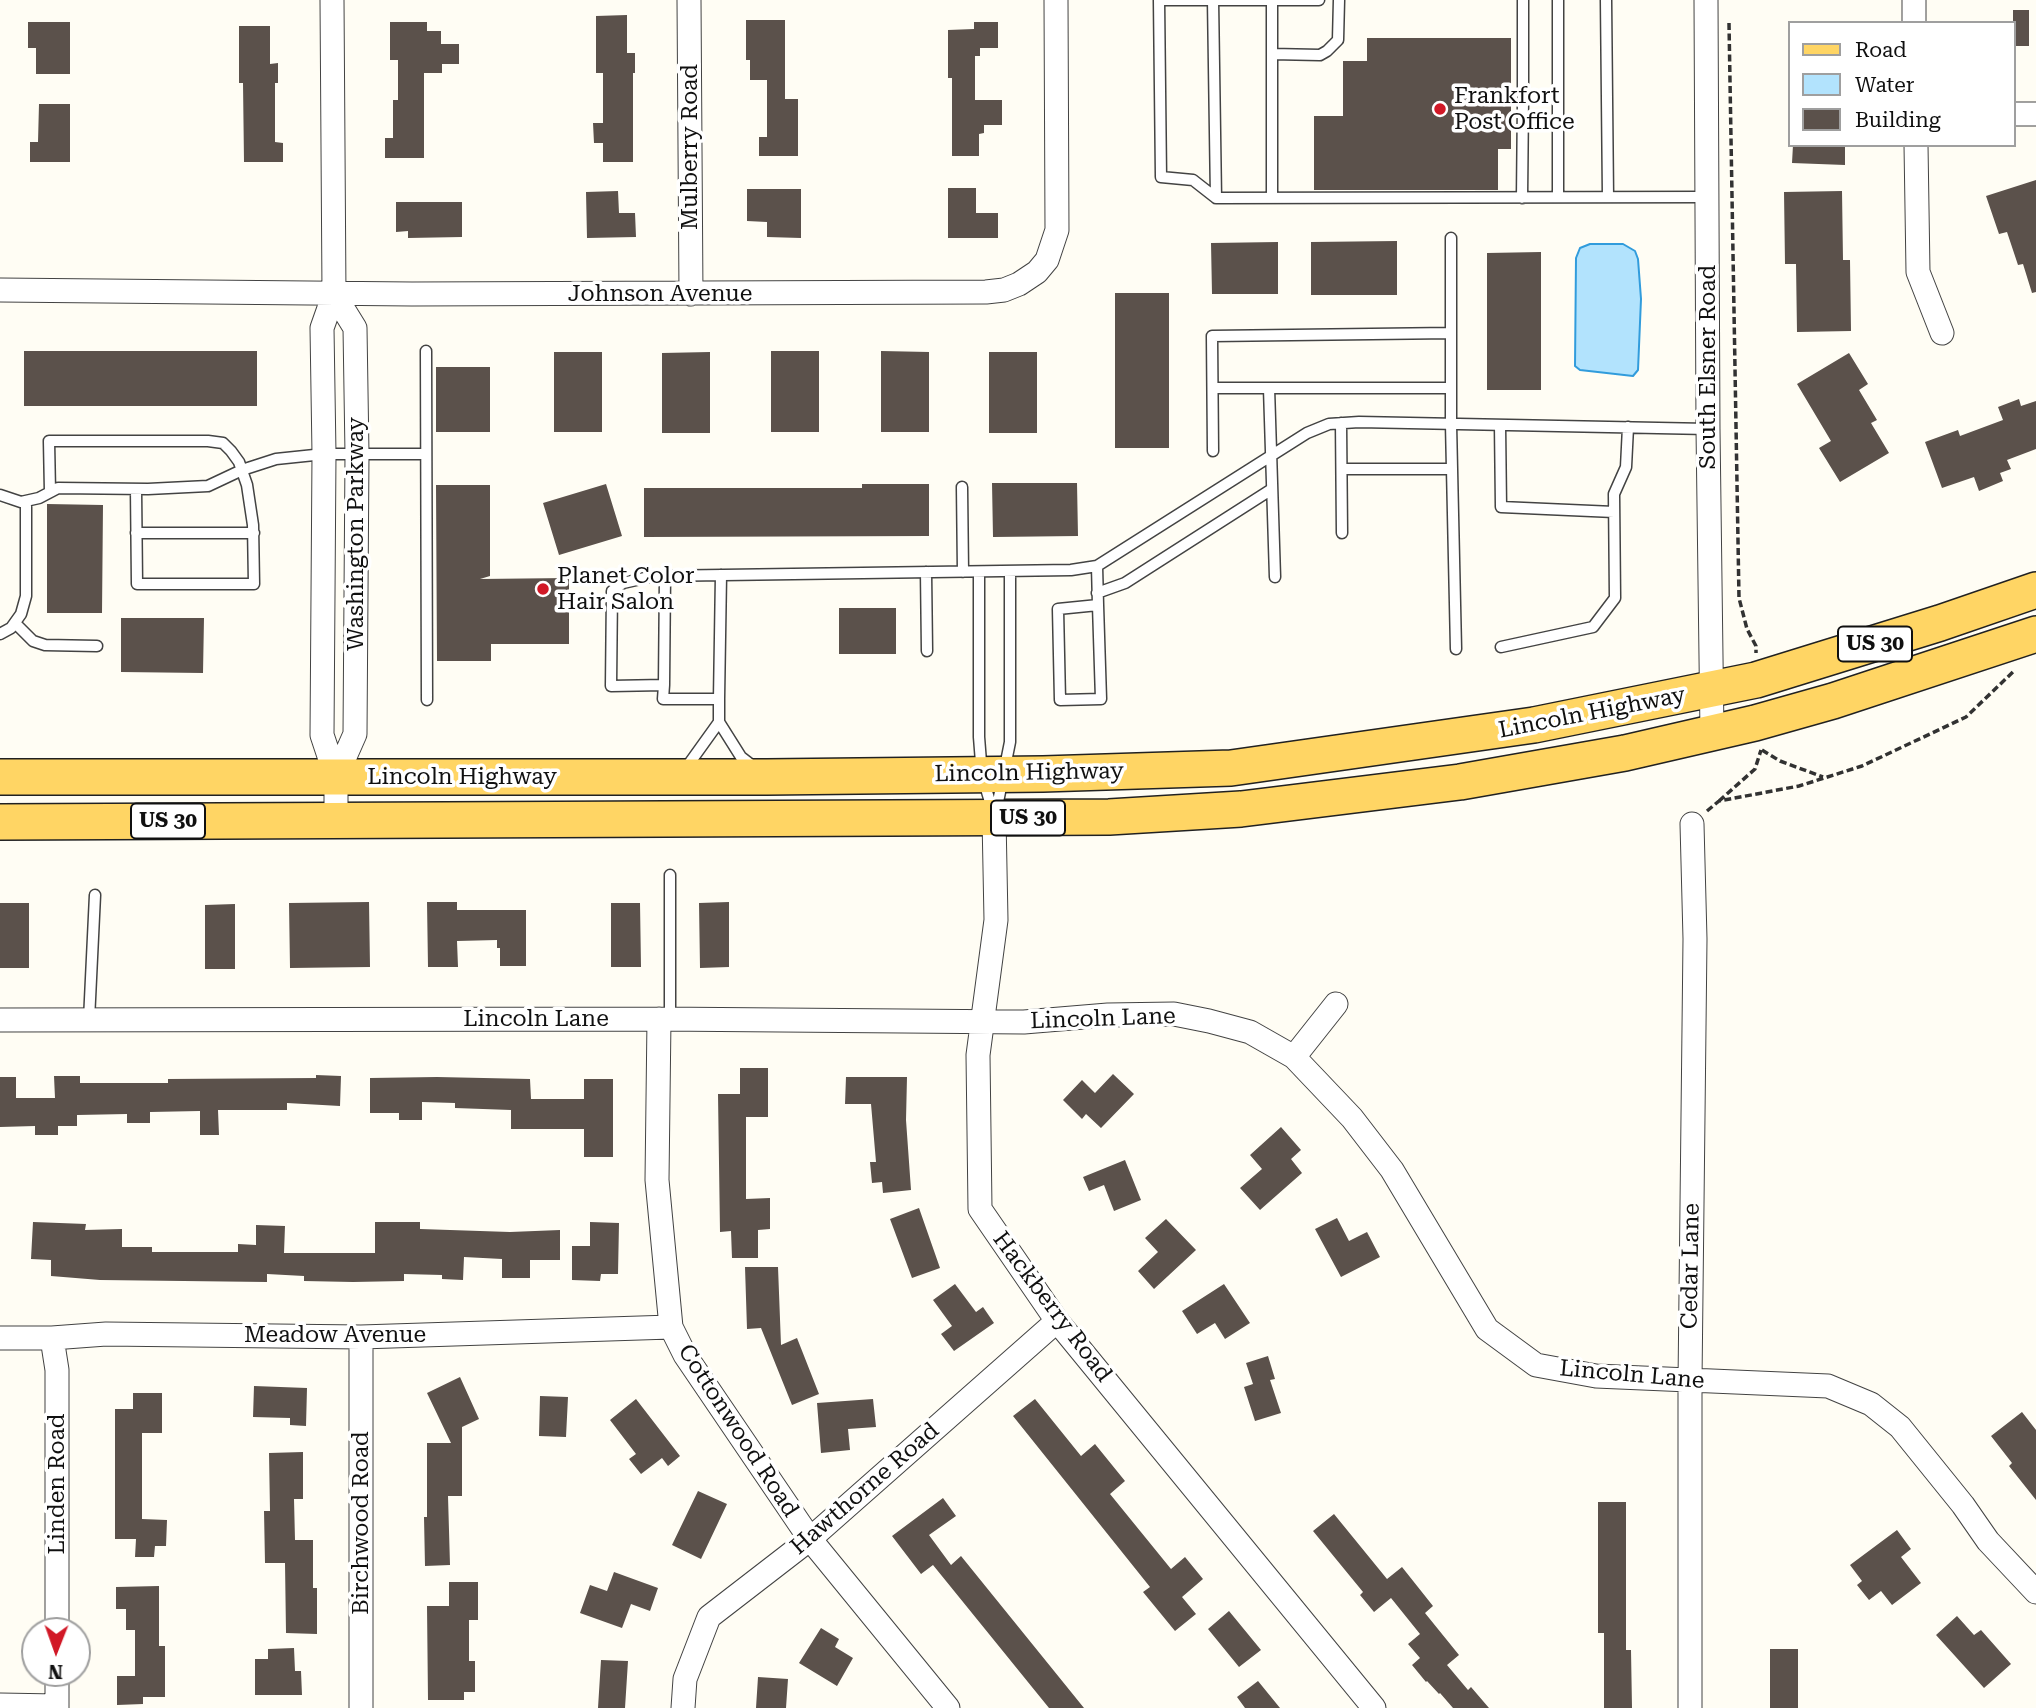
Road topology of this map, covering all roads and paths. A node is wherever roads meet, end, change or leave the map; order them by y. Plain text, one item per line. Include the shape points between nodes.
1 (332, 0) edge
2 (689, 0) edge
3 (1056, 0) edge
4 (1213, 0) edge
5 (1272, 0) edge
6 (1319, 0) edge
7 (1339, 0) edge
8 (1523, 0) edge
9 (1558, 0) edge
10 (1606, 0) edge
11 (1706, 0) edge
12 (1914, 0) edge
13 (1729, 14) dead end
14 (1914, 21) edge
15 (1272, 54) junction
16 (2015, 114) edge
17 (2036, 114) edge
18 (1916, 147) edge
19 (1558, 197) junction
20 (1608, 197) junction
21 (1707, 197) junction
22 (1216, 198) junction
23 (1272, 198) junction
24 (1522, 198) junction
25 (1451, 238) dead end
26 (0, 290) edge
27 (334, 294) junction
28 (691, 294) junction
29 (1451, 333) junction
30 (1942, 333) dead end
31 (426, 351) dead end
32 (1213, 388) junction
33 (1269, 388) junction
34 (1451, 388) junction
35 (1341, 423) junction
36 (1451, 424) junction
37 (1500, 425) junction
38 (1628, 427) junction
39 (1708, 429) junction
40 (1213, 451) dead end
41 (324, 454) junction
42 (357, 454) junction
43 (426, 454) junction
44 (1271, 456) junction
45 (1343, 469) junction
46 (1452, 469) junction
47 (242, 470) junction
48 (962, 487) dead end
49 (136, 489) junction
50 (1272, 489) junction
51 (50, 492) junction
52 (0, 495) edge
53 (26, 501) junction
54 (1614, 512) junction
55 (136, 533) junction
56 (254, 533) junction
57 (1342, 534) dead end
58 (1097, 566) junction
59 (1010, 571) junction
60 (926, 572) junction
61 (963, 572) junction
62 (979, 572) junction
63 (721, 575) junction
64 (665, 576) junction
65 (1275, 577) dead end
66 (2036, 590) edge
67 (1097, 593) junction
68 (1098, 605) junction
69 (15, 623) junction
70 (0, 634) edge
71 (2036, 634) edge
72 (97, 646) dead end
73 (1756, 646) dead end
74 (1501, 647) dead end
75 (1456, 649) dead end
76 (927, 650) dead end
77 (2018, 667) dead end
78 (664, 685) junction
79 (1712, 690) junction
80 (719, 699) junction
81 (427, 700) dead end
82 (719, 722) junction
83 (1712, 733) junction
84 (993, 775) junction
85 (0, 777) edge
86 (336, 777) junction
87 (677, 777) junction
88 (767, 777) junction
89 (1824, 778) junction
90 (1719, 801) junction
91 (994, 818) junction
92 (336, 820) junction
93 (0, 822) edge
94 (1692, 824) joint
95 (670, 875) dead end
96 (95, 895) dead end
97 (1336, 1004) dead end
98 (665, 1019) junction
99 (0, 1020) edge
100 (89, 1020) junction
101 (981, 1021) junction
102 (1294, 1057) junction
103 (1057, 1321) junction
104 (671, 1327) junction
105 (361, 1337) junction
106 (0, 1338) edge
107 (52, 1338) junction
108 (1690, 1381) junction
109 (810, 1539) junction
110 (2036, 1592) edge
111 (57, 1617) edge
112 (57, 1687) edge
113 (0, 1705) edge
114 (57, 1707) edge
115 (361, 1708) edge
116 (683, 1708) edge
117 (948, 1708) edge
118 (1374, 1708) edge
119 (1690, 1708) edge

1 - 27 street, Washington Parkway
2 - 28 street, Mulberry Road
3 - 28 street, Johnson Avenue via 1057,230 1047,260 1037,272 1020,284 986,292
4 - 5 lane
4 - 22 lane
4 - 22 lane via 1159,0 1161,177 1193,180
5 - 6 lane
5 - 15 lane
7 - 15 lane via 1338,40 1326,51 1320,55
8 - 24 lane
9 - 19 lane
10 - 20 lane
11 - 21 street, South Elsner Road
12 - 14 street
13 - 73 path via 1739,598 1746,629
15 - 23 lane
16 - 17 street
18 - 30 street via 1918,272
19 - 20 lane
19 - 24 lane
20 - 21 lane
21 - 39 street, South Elsner Road
22 - 23 lane
23 - 24 lane
25 - 29 lane
26 - 27 street, Johnson Avenue
27 - 28 street, Johnson Avenue
27 - 41 street, Washington Parkway via 321,328
27 - 42 street, Washington Parkway via 355,328
29 - 32 lane via 1212,336
29 - 34 lane
31 - 43 lane
32 - 33 lane
32 - 40 lane
33 - 34 lane
33 - 44 lane
34 - 36 lane
35 - 36 lane
35 - 44 lane via 1307,433
35 - 45 lane
36 - 37 lane
36 - 46 lane
37 - 38 lane
37 - 54 lane via 1501,507
38 - 39 lane
38 - 54 lane via 1626,467 1614,494
39 - 79 street, South Elsner Road
41 - 42 lane
41 - 47 lane via 276,458
41 - 86 street, Washington Parkway via 322,735
42 - 43 lane
42 - 86 street, Washington Parkway via 355,734
43 - 81 lane
44 - 50 lane
44 - 58 lane
45 - 46 lane
45 - 57 lane
46 - 75 lane
47 - 49 lane via 208,486
47 - 51 lane via 232,450 208,440 49,441
47 - 56 lane
48 - 61 lane
49 - 51 lane via 58,488
49 - 55 lane
50 - 65 lane
50 - 67 lane via 1125,583
51 - 53 lane
52 - 53 lane
53 - 69 lane via 26,596
54 - 74 lane via 1615,598 1593,627
55 - 56 lane
55 - 56 lane via 137,584 254,584
58 - 59 lane
58 - 67 lane
59 - 62 lane
59 - 84 lane via 1010,742
60 - 61 lane
60 - 63 lane
60 - 76 lane
61 - 62 lane
62 - 84 lane via 979,737
63 - 64 lane
63 - 80 lane
64 - 78 lane
64 - 78 lane via 623,583 612,591 611,685
66 - 79 main road, Lincoln Highway / US 30 via 1838,655
67 - 68 lane
68 - 68 lane via 1101,699 1060,700 1058,609
69 - 70 lane
69 - 72 lane via 33,641 45,645
71 - 83 main road, Lincoln Highway / US 30 via 1833,701
77 - 89 path via 1966,718 1862,766
78 - 80 lane via 663,699
79 - 83 street, South Elsner Road
79 - 84 main road, Lincoln Highway / US 30 via 1534,725 1231,768
80 - 82 lane
82 - 87 lane
82 - 88 lane via 741,757
83 - 91 main road, Lincoln Highway / US 30 via 1542,769 1255,807 1109,817
84 - 88 main road, Lincoln Highway / US 30
84 - 91 lane
84 - 91 lane
85 - 86 main road, Lincoln Highway / US 30
86 - 87 main road, Lincoln Highway / US 30
86 - 92 street, Washington Parkway
87 - 88 main road, Lincoln Highway / US 30
89 - 90 path
89 - 90 path via 1762,750 1755,769
90 - 94 path
91 - 92 main road, Lincoln Highway / US 30
91 - 101 street, Hackberry Road via 996,920
92 - 93 main road, Lincoln Highway / US 30
94 - 108 street, Cedar Lane
95 - 98 lane
96 - 100 lane
97 - 102 street
98 - 100 street, Lincoln Lane
98 - 101 street, Lincoln Lane
98 - 104 street, Cottonwood Road via 657,1180
99 - 100 street, Lincoln Lane
101 - 102 street, Lincoln Lane via 1174,1014 1250,1032
101 - 103 street, Hackberry Road via 980,1209
102 - 108 street, Lincoln Lane via 1352,1118 1392,1170 1487,1329 1536,1366 1597,1376
103 - 109 street, Hawthorne Road
103 - 118 street, Hackberry Road
104 - 105 street, Meadow Avenue
104 - 109 street, Cottonwood Road via 685,1355
105 - 107 street, Meadow Avenue via 106,1334
105 - 115 street, Birchwood Road
106 - 107 street, Meadow Avenue
107 - 111 street, Linden Road via 57,1370
108 - 110 street, Lincoln Lane via 1828,1386 1871,1404 1900,1427 1988,1541
108 - 119 street, Cedar Lane
109 - 116 street, Hawthorne Road via 709,1617 685,1679
109 - 117 street, Cottonwood Road
112 - 114 street
113 - 114 street

